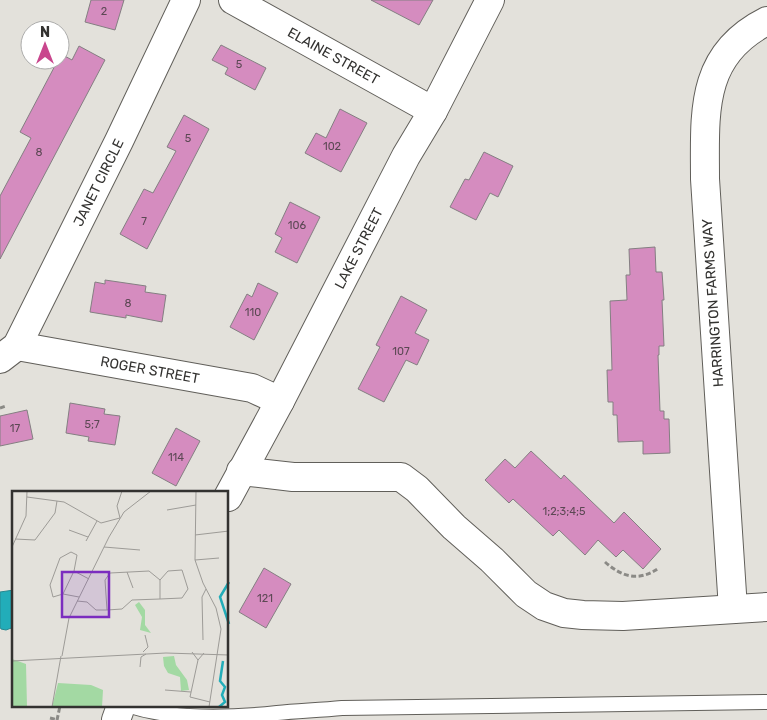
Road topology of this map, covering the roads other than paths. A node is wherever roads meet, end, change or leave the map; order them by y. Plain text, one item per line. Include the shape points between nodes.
1 (186, 0) edge
2 (233, 0) edge
3 (490, 0) edge
4 (767, 21) edge
5 (433, 111) junction
6 (9, 352) edge
7 (280, 401) junction
8 (241, 471) junction
9 (229, 495) edge
10 (767, 607) edge
11 (732, 609) junction
12 (767, 702) edge
13 (121, 708) edge
14 (134, 708) edge
15 (116, 720) edge
16 (222, 720) edge

1 - 6 street, JANET CIRCLE via 119,141
2 - 5 street, ELAINE STREET
3 - 5 street, LAKE STREET
4 - 11 street, HARRINGTON FARMS WAY via 742,36 718,64 705,120 706,188
5 - 7 street, LAKE STREET via 406,156
6 - 7 street, ROGER STREET via 252,388
7 - 8 street, LAKE STREET
8 - 9 street, LAKE STREET
8 - 11 street via 293,477 401,477 535,602 554,610 623,616
10 - 11 street
12 - 16 lane via 342,708
13 - 15 street
14 - 16 lane via 166,717

